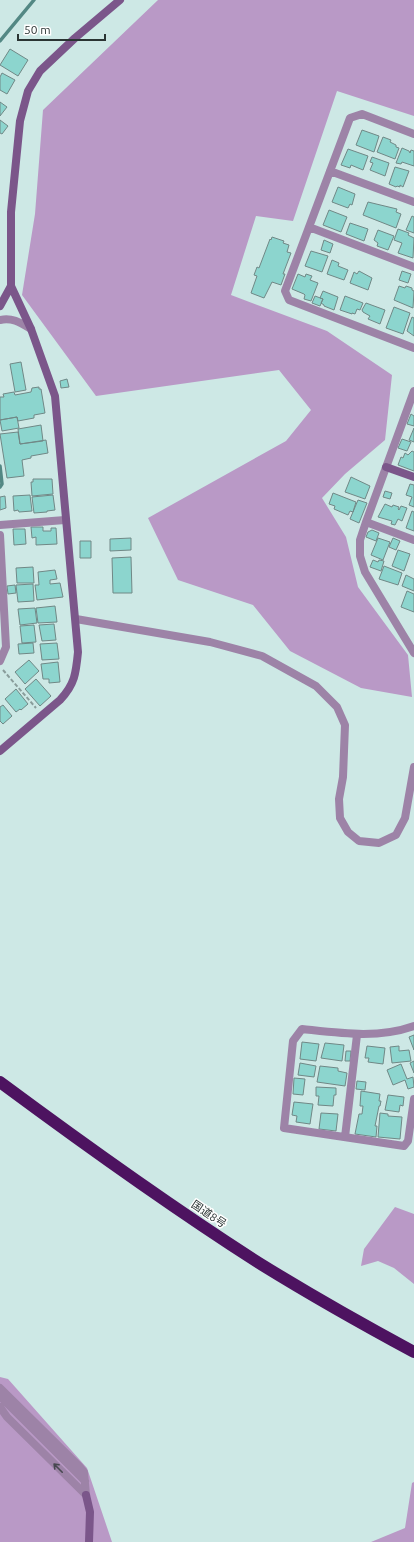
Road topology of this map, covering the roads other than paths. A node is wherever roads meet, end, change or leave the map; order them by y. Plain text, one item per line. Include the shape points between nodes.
1 (120, 0) edge
2 (414, 134) edge
3 (330, 171) junction
4 (414, 202) edge
5 (309, 227) junction
6 (414, 267) edge
7 (11, 286) junction
8 (0, 306) edge
9 (0, 320) edge
10 (31, 329) junction
11 (414, 348) edge
12 (414, 391) edge
13 (386, 467) junction
14 (414, 477) edge
15 (65, 520) junction
16 (366, 522) junction
17 (0, 525) edge
18 (0, 535) edge
19 (414, 540) edge
20 (1, 586) edge
21 (76, 619) junction
22 (414, 653) edge
23 (0, 661) edge
24 (0, 751) edge
25 (414, 767) edge
26 (414, 1026) edge
27 (357, 1034) junction
28 (0, 1082) edge
29 (414, 1100) edge
30 (345, 1137) junction
31 (414, 1352) edge
32 (0, 1388) edge
33 (0, 1396) edge
34 (0, 1407) edge
35 (85, 1481) junction
36 (86, 1495) junction
37 (89, 1542) edge

1 - 7 street via 40,71 28,91 20,121 11,212
2 - 3 street via 362,114 350,118
3 - 4 street
3 - 5 street
5 - 6 street
5 - 11 street via 284,292 289,300
7 - 8 street
7 - 10 street
9 - 10 street via 13,320
10 - 15 street via 55,396
12 - 13 street
13 - 14 street
13 - 16 street
15 - 17 street
15 - 21 street
16 - 19 street
16 - 22 street via 360,540 360,556 365,572
18 - 20 street
20 - 23 street via 6,647
21 - 24 street via 78,652 73,684 60,700
21 - 25 street via 210,642 262,656 316,686 337,707 345,725 343,777 339,799 340,818 348,832 359,841 378,843 396,835 405,818
26 - 27 street
27 - 30 street
27 - 30 street via 302,1029 293,1041 284,1128
28 - 31 highway, 国道8号 via 153,1192 259,1263 368,1328
29 - 30 street via 408,1141 404,1146
32 - 35 street via 79,1466 84,1472
33 - 35 street
36 -> 34 street
35 - 36 street
36 - 37 street via 90,1512

